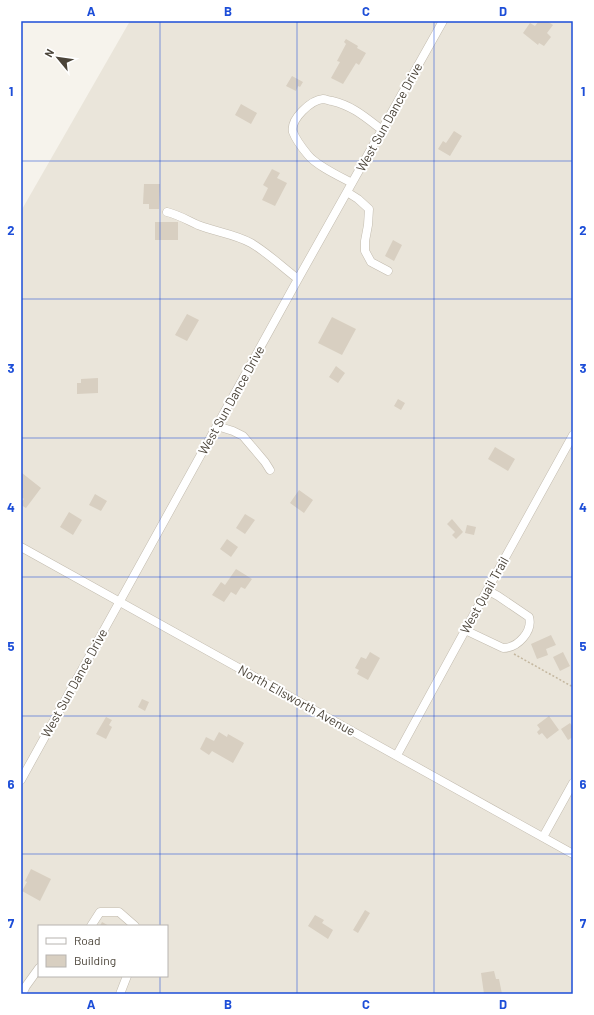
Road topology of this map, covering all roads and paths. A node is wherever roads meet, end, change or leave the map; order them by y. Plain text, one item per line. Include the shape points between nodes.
1 (442, 21) edge
2 (382, 130) junction
3 (352, 183) junction
4 (347, 192) junction
5 (167, 212) dead end
6 (388, 271) dead end
7 (298, 279) junction
8 (216, 426) junction
9 (573, 435) edge
10 (270, 470) dead end
11 (21, 547) edge
12 (487, 590) junction
13 (119, 602) junction
14 (465, 630) junction
15 (503, 648) junction
16 (573, 687) edge
17 (397, 756) junction
18 (21, 780) edge
19 (573, 783) edge
20 (543, 837) junction
21 (573, 854) edge
22 (92, 925) edge
23 (134, 925) edge
24 (38, 969) edge
25 (127, 977) edge
26 (22, 994) edge
27 (120, 994) edge

1 - 2 street, West Sun Dance Drive
2 - 3 street, West Sun Dance Drive
2 - 3 street via 359,112 344,104 324,99 312,102 293,124 293,132 309,157
3 - 4 street, West Sun Dance Drive
4 - 6 street via 369,209 365,251 371,262
4 - 7 street, West Sun Dance Drive
5 - 7 street via 251,243
7 - 8 street, West Sun Dance Drive
8 - 10 street via 243,436
8 - 13 street, West Sun Dance Drive
9 - 12 street, West Quail Trail
11 - 13 street, North Ellsworth Avenue
12 - 14 street, West Quail Trail
12 - 15 street via 529,617 528,630 520,642
13 - 17 street, North Ellsworth Avenue
13 - 18 street, West Sun Dance Drive
14 - 15 street
14 - 17 street, West Quail Trail
15 - 16 path
17 - 20 street, North Ellsworth Avenue
19 - 20 street
20 - 21 street, North Ellsworth Avenue
22 - 23 street via 100,912 119,912
24 - 26 street
25 - 27 street

